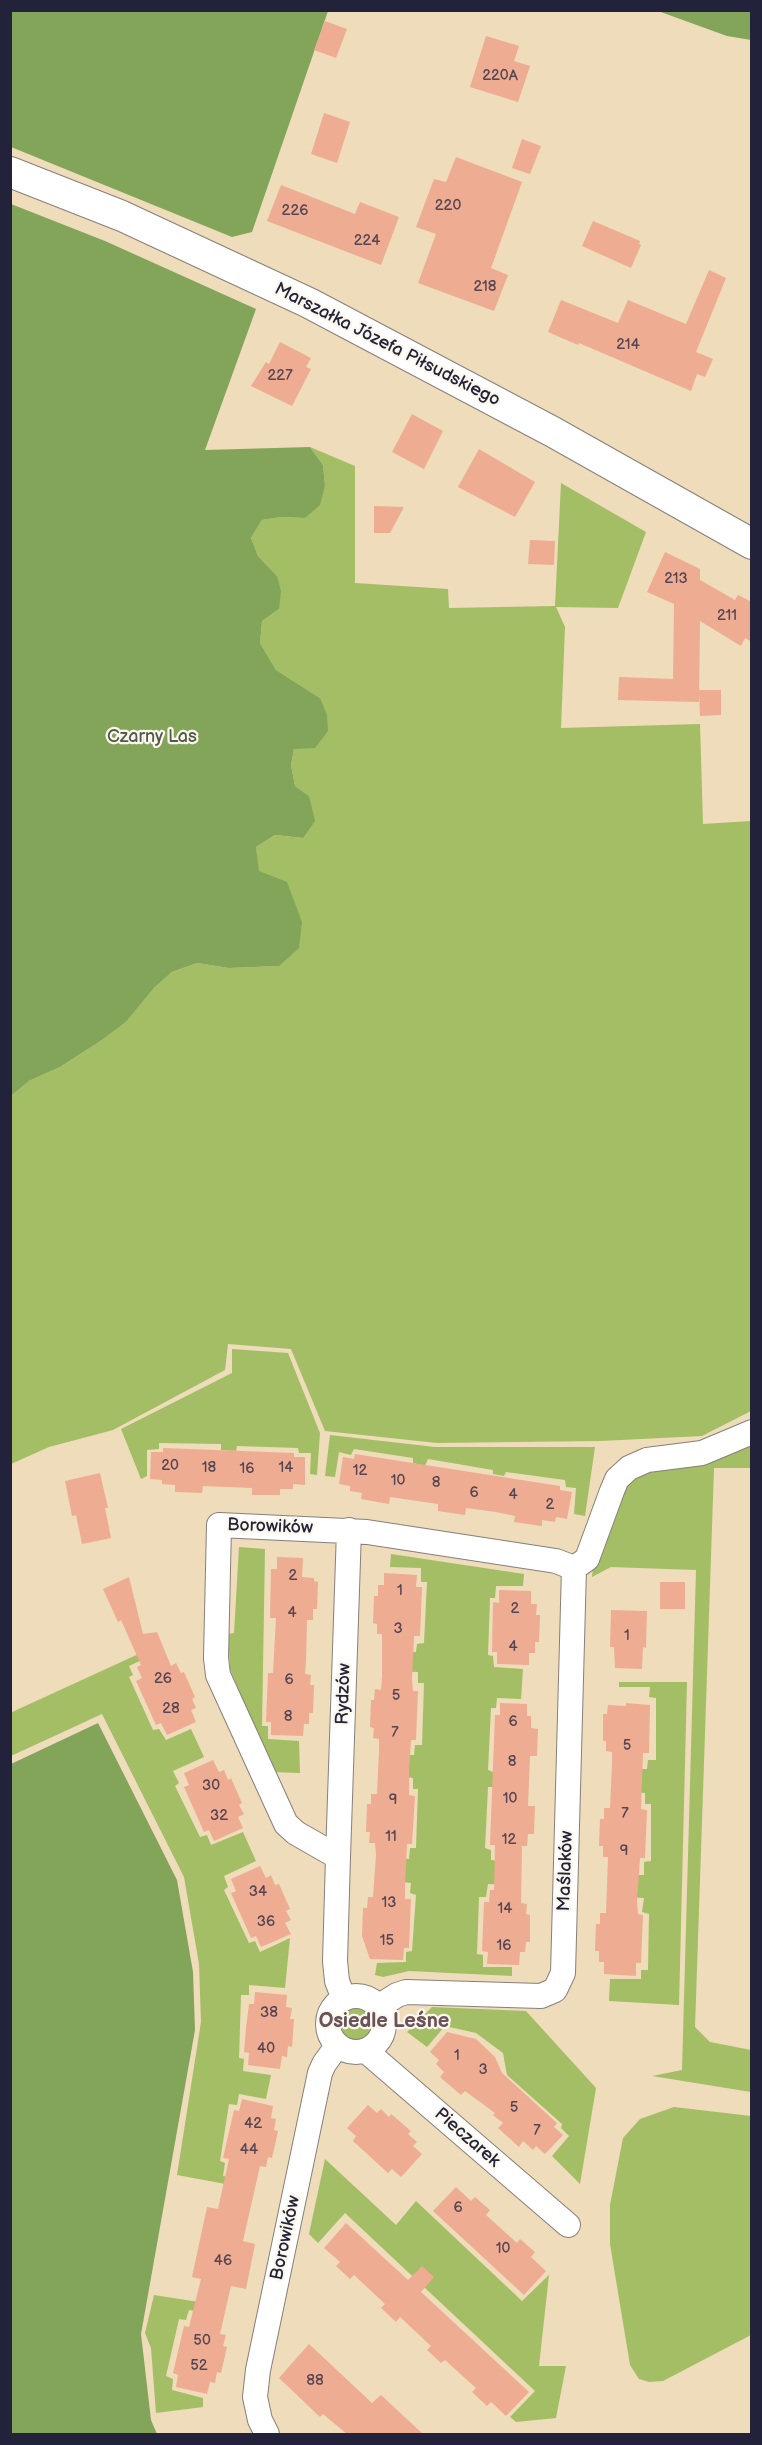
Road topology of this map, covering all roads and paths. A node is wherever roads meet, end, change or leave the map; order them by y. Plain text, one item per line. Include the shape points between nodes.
1 (10, 172) edge
2 (752, 544) edge
3 (752, 1432) edge
4 (349, 1530) junction
5 (574, 1568) junction
6 (338, 1857) junction
7 (344, 1999) junction
8 (378, 2007) junction
9 (337, 2046) junction
10 (366, 2051) junction
11 (567, 2225) dead end
12 (267, 2434) edge

1 - 2 street, Marszałka Józefa Piłsudskiego via 122,216 309,303 553,432
3 - 5 street via 702,1453 647,1460 629,1468 617,1479 586,1559
4 - 5 street, Borowików via 556,1561
4 - 6 street, Rydzów
4 - 6 street, Borowików via 219,1525 218,1675 286,1824
5 - 8 street, Maślaków via 563,1973 555,1990 541,1996 406,1992
6 - 7 street via 335,1961
7 - 8 street via 368,1998
7 - 9 street via 336,2004 327,2024
8 - 10 street via 384,2025 382,2036
9 - 10 street via 355,2053
9 - 12 street, Borowików via 321,2073 258,2370 255,2397
10 - 11 street, Pieczarek

